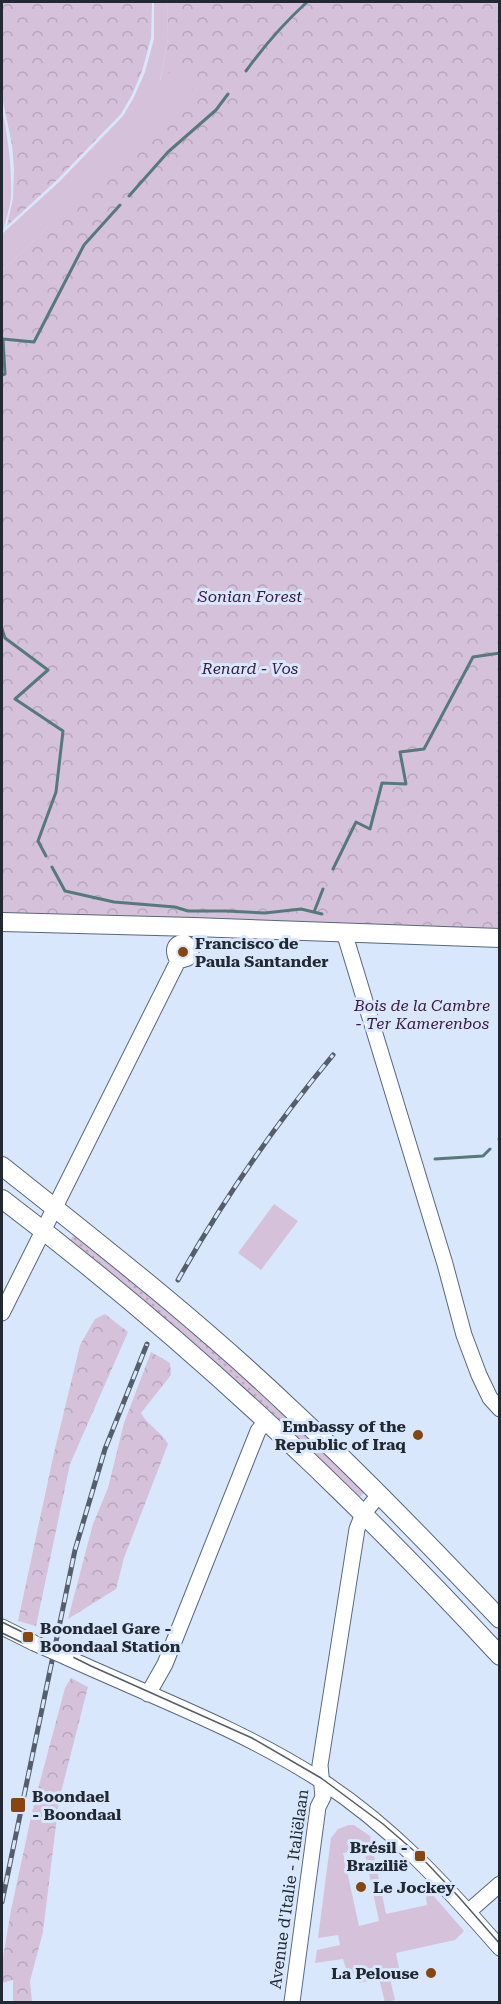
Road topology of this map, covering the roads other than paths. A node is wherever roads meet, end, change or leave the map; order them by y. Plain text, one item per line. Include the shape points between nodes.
1 (2, 922) edge
2 (344, 932) junction
3 (500, 938) edge
4 (178, 961) dead end
5 (2, 1166) edge
6 (2, 1199) edge
7 (53, 1207) junction
8 (42, 1230) junction
9 (2, 1313) edge
10 (500, 1409) edge
11 (266, 1421) junction
12 (379, 1496) junction
13 (363, 1514) junction
14 (500, 1619) edge
15 (2, 1626) edge
16 (500, 1656) edge
17 (148, 1694) junction
18 (322, 1781) junction
19 (500, 1884) edge
20 (468, 1912) junction
21 (500, 1948) edge
22 (292, 2002) edge

1 - 2 main road
2 - 3 main road
2 - 10 street via 464,1335 490,1398
4 - 7 street
5 - 7 main road
6 - 8 main road
7 - 8 street
7 - 12 main road via 291,1408
8 - 9 street
8 - 11 main road
11 - 13 main road
11 - 17 street via 258,1431 165,1664
12 - 13 street
12 - 14 main road
13 - 16 main road
13 - 18 street, Avenue d'Italie - Italiëlaan via 357,1529 320,1765
15 - 17 street, bridge
17 - 18 street via 251,1740
18 - 20 street via 399,1840
18 - 22 street, Avenue d'Italie - Italiëlaan via 323,1797 318,1807
19 - 20 street
20 - 21 street

